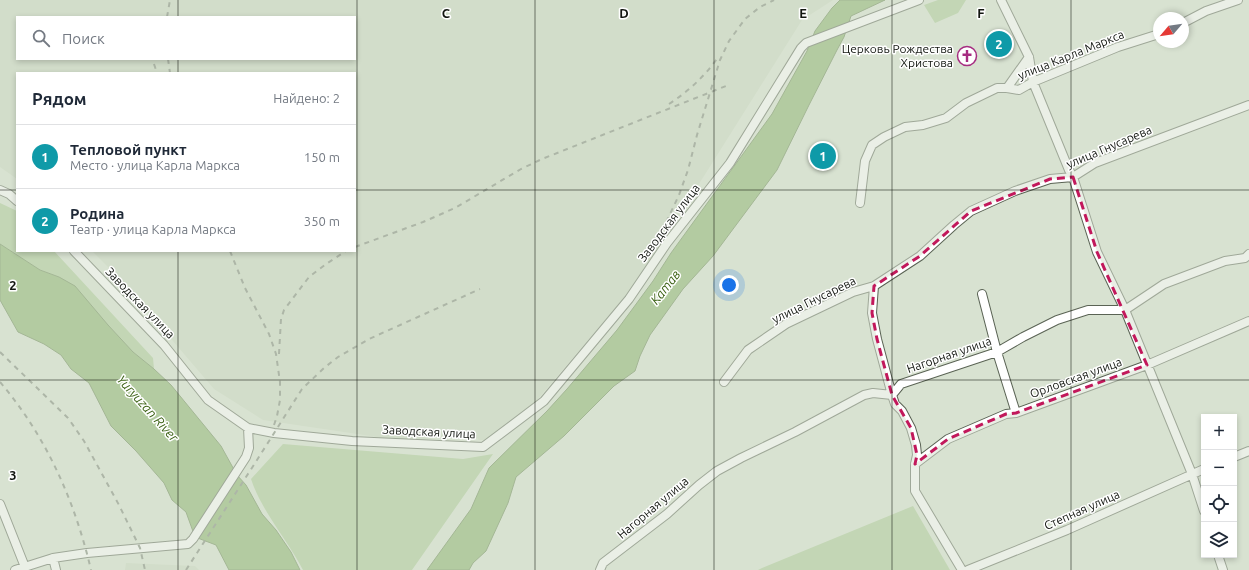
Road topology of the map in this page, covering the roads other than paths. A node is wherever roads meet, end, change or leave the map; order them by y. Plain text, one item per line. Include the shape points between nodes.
1 (918, 0) edge
2 (1001, 0) edge
3 (1238, 0) edge
4 (1189, 20) edge
5 (1153, 36) edge
6 (1029, 57) junction
7 (1033, 82) junction
8 (1007, 88) junction
9 (1249, 105) edge
10 (1073, 177) junction
11 (0, 190) edge
12 (16, 199) edge
13 (860, 203) dead end
14 (75, 252) edge
15 (1249, 254) edge
16 (874, 286) junction
17 (982, 294) dead end
18 (1125, 310) junction
19 (1249, 321) edge
20 (997, 352) junction
21 (1147, 365) junction
22 (724, 382) dead end
23 (892, 395) junction
24 (1016, 413) junction
25 (248, 428) junction
26 (1249, 450) edge
27 (1237, 456) edge
28 (915, 464) junction
29 (1201, 470) edge
30 (1192, 474) junction
31 (1201, 502) edge
32 (0, 504) edge
33 (53, 558) junction
34 (1219, 558) edge
35 (25, 567) junction
36 (15, 570) edge
37 (56, 570) edge
38 (600, 570) edge
39 (962, 570) edge
40 (968, 570) edge
41 (1223, 570) edge

1 - 25 street, Заводская улица via 806,43 801,48 730,163 667,243 629,299 544,401 483,447 352,441
2 - 6 street
3 - 4 street
5 - 7 street, улица Карла Маркса via 1118,47
6 - 7 street
6 - 8 street
7 - 8 street, улица Карла Маркса via 1019,90
7 - 10 street
8 - 13 street, улица Карла Маркса via 997,88 966,103 946,118 923,125 904,127 872,145 865,161
9 - 10 street, улица Гнусарева via 1095,164
10 - 16 street, улица Гнусарева via 1050,180 1015,191 971,211 920,256
10 - 18 street via 1098,252
11 - 12 street
14 - 25 street, Заводская улица via 164,345 208,400
15 - 18 street via 1245,258 1225,261 1164,284
16 - 22 street, улица Гнусарева via 853,292 786,324 748,350
16 - 23 street via 872,313
17 - 20 street
18 - 20 street, Нагорная улица via 1088,310 1057,320
18 - 21 street
19 - 21 street, Орловская улица
20 - 23 street, Нагорная улица via 901,384
20 - 24 street
21 - 24 street, Орловская улица
21 - 30 street
23 - 28 street via 911,428 916,445
23 - 38 street, Нагорная улица via 864,395 717,471 667,514 603,563
24 - 28 street, Орловская улица via 1006,414 948,439
25 - 33 street via 249,448 246,457 188,544
26 - 27 street
28 - 39 street via 915,491
29 - 30 street, Степная улица
30 - 31 street
30 - 40 street, Степная улица via 1067,530
32 - 35 street
33 - 35 street
33 - 37 street
34 - 41 street
35 - 36 street

